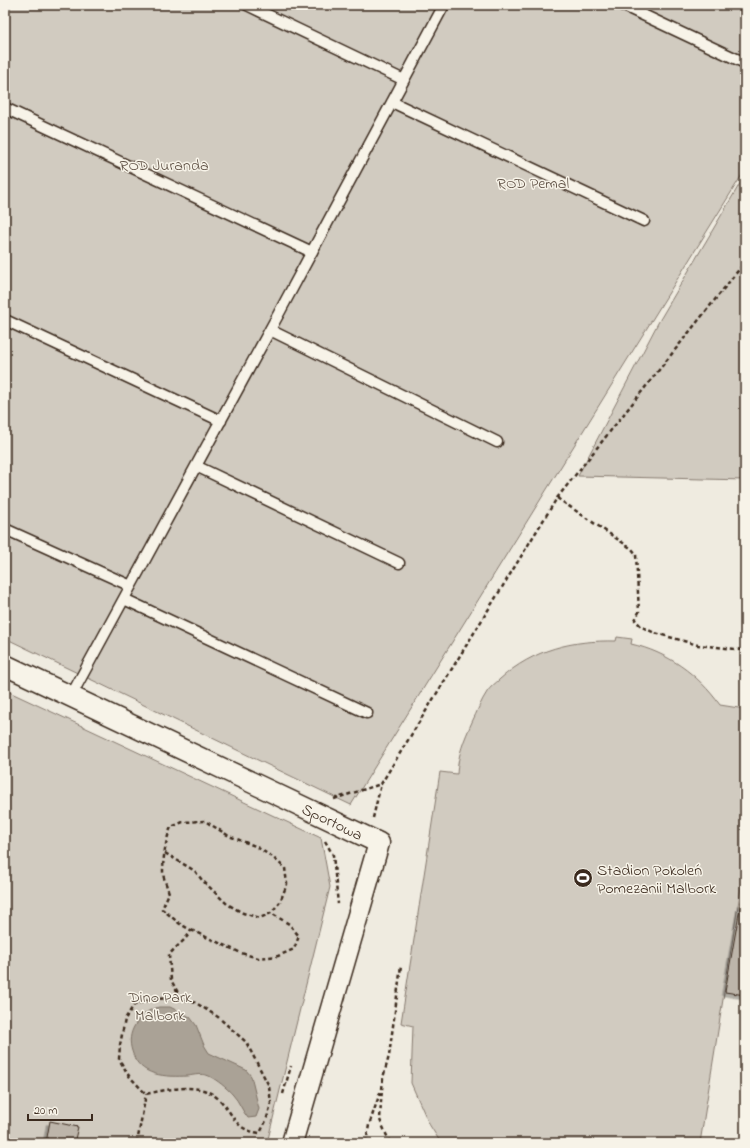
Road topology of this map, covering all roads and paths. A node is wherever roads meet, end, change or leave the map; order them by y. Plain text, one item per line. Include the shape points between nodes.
1 (247, 5) edge
2 (444, 5) edge
3 (622, 5) edge
4 (745, 63) edge
5 (404, 80) junction
6 (392, 102) junction
7 (5, 108) edge
8 (644, 222) dead end
9 (312, 252) junction
10 (745, 262) edge
11 (5, 320) edge
12 (270, 330) junction
13 (221, 421) junction
14 (497, 442) dead end
15 (196, 466) junction
16 (557, 498) junction
17 (5, 529) edge
18 (399, 563) dead end
19 (131, 586) junction
20 (124, 599) junction
21 (745, 650) edge
22 (5, 665) edge
23 (71, 696) junction
24 (367, 713) dead end
25 (322, 815) junction
26 (165, 853) junction
27 (339, 908) dead end
28 (271, 913) junction
29 (191, 930) junction
30 (401, 966) dead end
31 (182, 1000) junction
32 (291, 1066) dead end
33 (382, 1085) junction
34 (146, 1094) junction
35 (282, 1095) dead end
36 (137, 1143) edge
37 (292, 1143) edge
38 (366, 1143) edge
39 (390, 1143) edge

1 - 5 lane
2 - 5 lane
3 - 4 lane
5 - 6 lane
6 - 8 lane
6 - 9 lane
7 - 9 lane
9 - 12 lane
10 - 16 path
11 - 13 lane
12 - 13 lane
12 - 14 lane
13 - 15 lane
15 - 18 lane
15 - 19 lane
16 - 21 path via 636,554 639,612 635,620 642,627 698,645
16 - 25 path via 381,784 335,797
17 - 19 lane
19 - 20 lane
20 - 23 lane
20 - 24 lane
22 - 23 street, Sportowa
23 - 25 street, Sportowa
25 - 27 path via 316,825 333,855
25 - 37 street, Sportowa via 379,843
26 - 28 path via 195,871 227,904 243,913 260,918
26 - 28 path via 171,827 183,822 205,821 229,836 254,846 285,868 287,884 280,902
26 - 29 path via 163,872 169,893 162,909
28 - 29 path via 288,924 299,936 294,949 278,956 258,958 240,953
29 - 31 path via 188,937 169,955 171,980
30 - 33 path via 389,1056
31 - 34 path via 153,999 134,1005 124,1019 119,1058 129,1076
31 - 34 path via 196,1003 218,1017 246,1042 269,1086 271,1104 266,1121 260,1133 250,1132 236,1124 226,1106 214,1094 200,1089 182,1088
32 - 35 path
33 - 38 path
33 - 39 path via 380,1120
34 - 36 path

